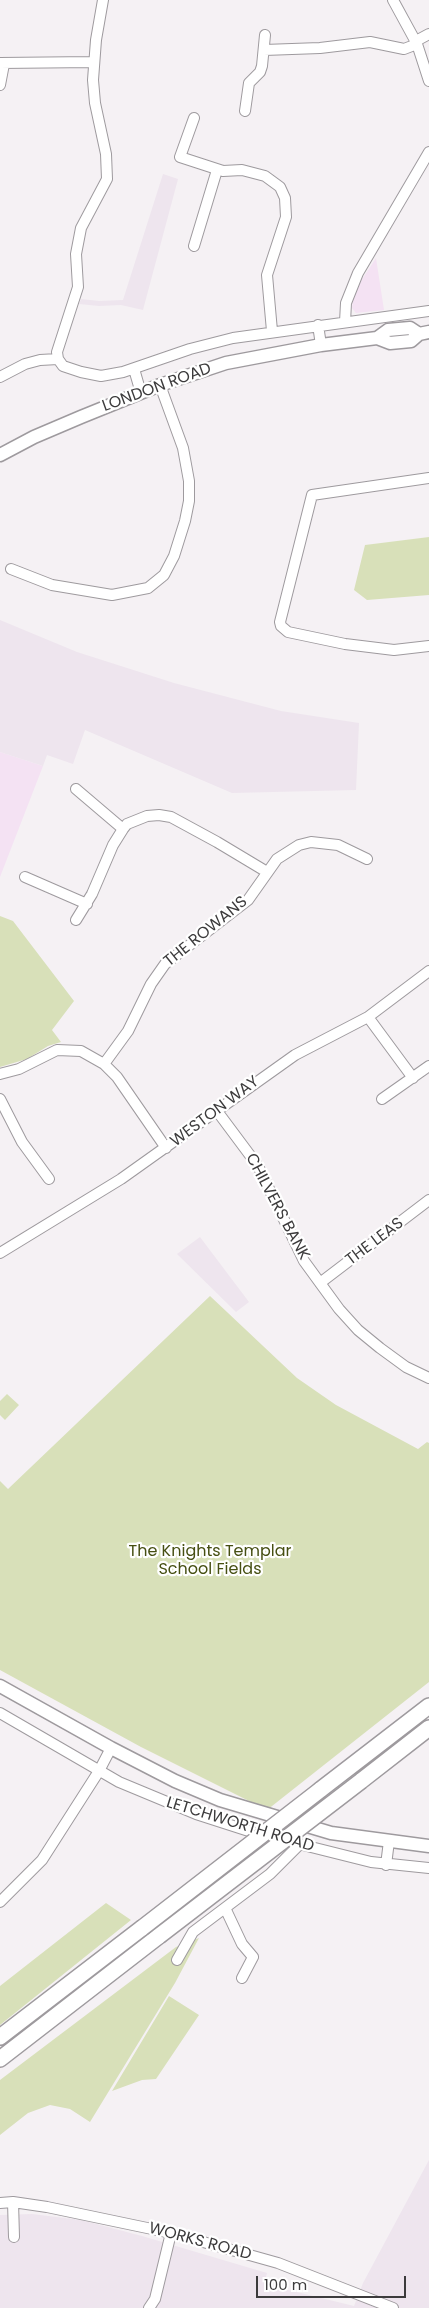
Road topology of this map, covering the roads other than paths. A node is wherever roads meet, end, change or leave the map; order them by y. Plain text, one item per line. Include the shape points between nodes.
1 (103, 0) edge
2 (393, 0) edge
3 (429, 34) edge
4 (265, 35) dead end
5 (417, 42) junction
6 (264, 50) junction
7 (93, 62) junction
8 (2, 64) edge
9 (429, 81) edge
10 (0, 85) edge
11 (245, 111) dead end
12 (194, 118) dead end
13 (429, 152) edge
14 (217, 170) junction
15 (194, 246) dead end
16 (429, 311) edge
17 (344, 322) junction
18 (318, 325) junction
19 (272, 331) junction
20 (424, 333) edge
21 (321, 345) junction
22 (58, 359) junction
23 (134, 369) junction
24 (0, 377) edge
25 (160, 385) junction
26 (141, 393) junction
27 (0, 455) edge
28 (429, 478) edge
29 (11, 569) dead end
30 (429, 646) edge
31 (76, 789) dead end
32 (122, 829) junction
33 (367, 859) dead end
34 (267, 872) junction
35 (25, 877) dead end
36 (87, 904) junction
37 (76, 920) dead end
38 (429, 971) edge
39 (368, 1017) junction
40 (104, 1064) junction
41 (429, 1066) edge
42 (0, 1074) edge
43 (413, 1078) junction
44 (0, 1099) edge
45 (382, 1099) dead end
46 (217, 1111) junction
47 (166, 1148) junction
48 (49, 1179) dead end
49 (429, 1200) edge
50 (0, 1253) edge
51 (320, 1283) junction
52 (429, 1378) edge
53 (0, 1686) edge
54 (429, 1706) edge
55 (0, 1713) edge
56 (429, 1728) edge
57 (111, 1748) junction
58 (99, 1771) junction
59 (389, 1841) junction
60 (300, 1844) junction
61 (429, 1846) edge
62 (386, 1865) junction
63 (429, 1868) edge
64 (0, 1902) edge
65 (226, 1910) junction
66 (177, 1960) dead end
67 (242, 1978) dead end
68 (0, 2037) edge
69 (0, 2059) edge
70 (13, 2202) junction
71 (0, 2203) edge
72 (171, 2233) junction
73 (14, 2237) dead end
74 (149, 2308) edge
75 (392, 2308) edge

1 - 7 street
2 - 5 street
3 - 5 street
4 - 6 street
5 - 6 street via 404,49 370,42
5 - 9 street
6 - 11 street via 260,72 246,89
7 - 8 street
7 - 22 street via 95,103 106,154 107,179 81,228 76,254 78,287 59,343
8 - 10 street
12 - 14 street via 180,157
13 - 17 street via 358,273 346,303
14 - 15 street
14 - 19 street via 242,170 265,176 280,187 285,198 286,217 267,275
16 - 17 street, LONDON ROAD
17 - 18 street, LONDON ROAD
18 - 19 street, LONDON ROAD
18 - 21 street
19 - 23 street, LONDON ROAD via 212,342
20 - 21 main road, LONDON ROAD via 412,340 390,343 377,338
21 - 25 main road, LONDON ROAD via 226,363
22 - 23 street, LONDON ROAD via 68,369 101,376
22 - 24 street via 32,362
23 - 26 street
25 - 26 main road, LONDON ROAD
25 - 29 street via 183,448 189,481 185,521 164,575 148,588 112,595 52,585
26 - 27 main road, LONDON ROAD via 34,437
28 - 30 street via 312,495 281,616 281,626 288,632 394,650
31 - 32 street
32 - 34 street via 127,824 159,814 217,842
32 - 36 street
33 - 34 street, THE ROWANS via 338,845 311,842 288,851
34 - 40 street, THE ROWANS via 248,900 165,964 151,984 128,1032
35 - 36 street
36 - 37 street
38 - 39 street, WESTON WAY
39 - 43 street
39 - 46 street, WESTON WAY via 295,1055
40 - 42 street via 81,1051 63,1049
40 - 47 street via 117,1077
41 - 43 street
43 - 45 street
44 - 48 street via 22,1142
46 - 47 street, WESTON WAY
46 - 51 street, CHILVERS BANK via 258,1166 293,1240
47 - 50 street, WESTON WAY
49 - 51 street, THE LEAS
51 - 52 street, CHILVERS BANK via 358,1330 406,1367
53 - 57 main road, LETCHWORTH ROAD
54 - 68 highway, bridge
55 - 58 street, LETCHWORTH ROAD
56 - 69 highway, bridge
57 - 58 street
57 - 59 main road, LETCHWORTH ROAD via 176,1781 246,1809 332,1833
58 - 60 street, LETCHWORTH ROAD via 196,1814
58 - 64 street via 42,1860
59 - 61 main road, LETCHWORTH ROAD
59 - 62 street
60 - 62 street, LETCHWORTH ROAD
60 - 65 street
62 - 63 street, LETCHWORTH ROAD
65 - 66 street via 193,1932
65 - 67 street via 242,1944 253,1957
70 - 71 street, WORKS ROAD
70 - 72 street, WORKS ROAD
70 - 73 street
72 - 74 street via 155,2299
72 - 75 street, WORKS ROAD via 278,2263

